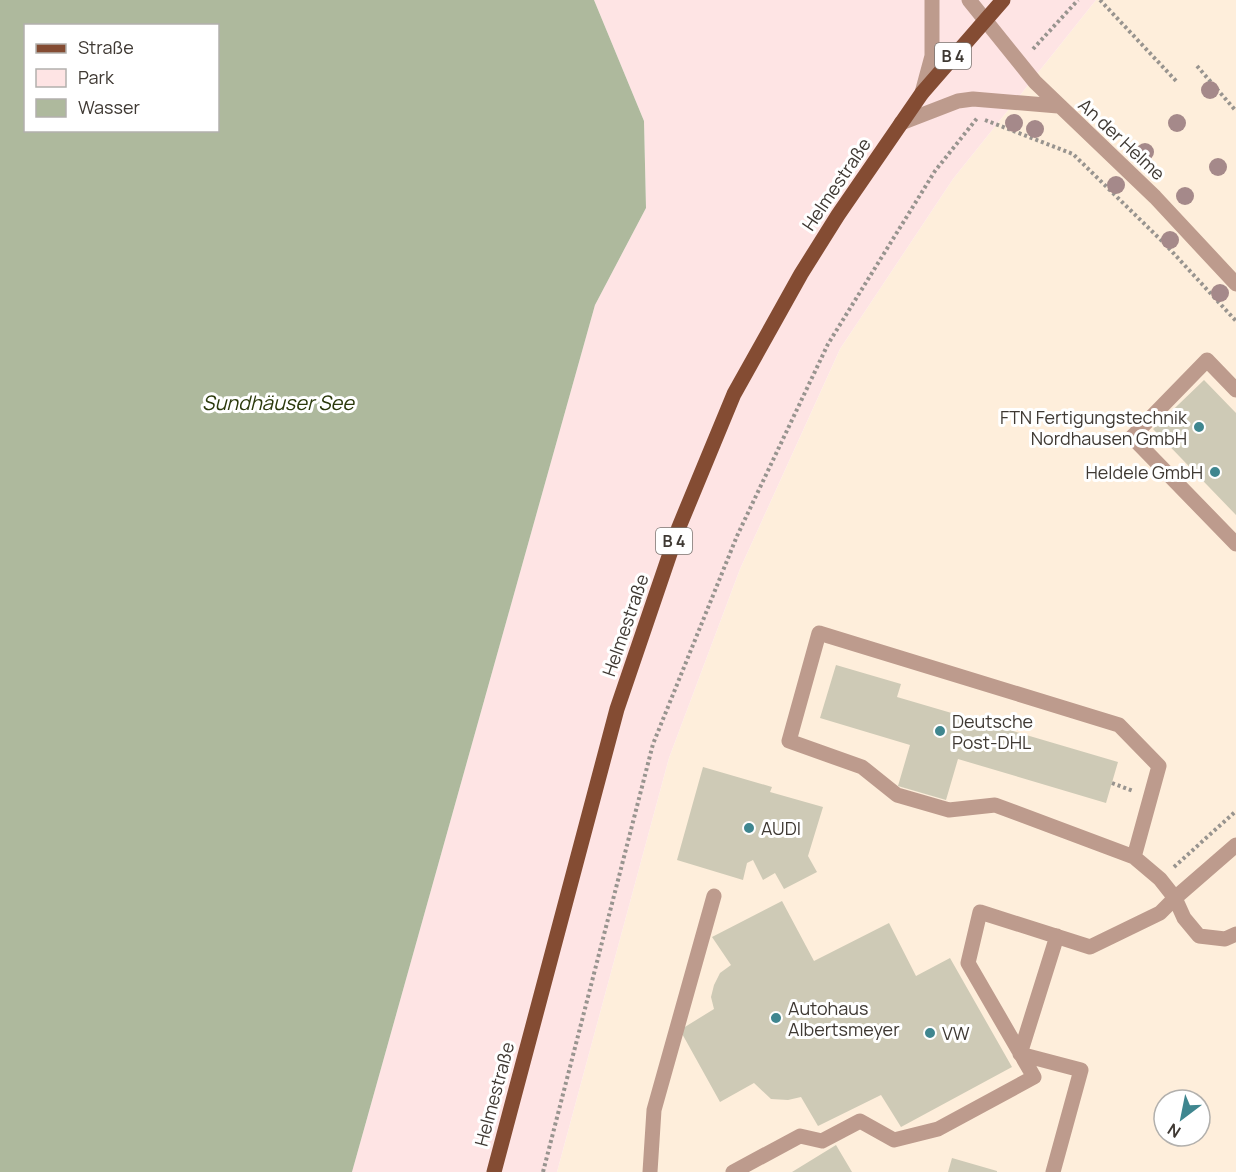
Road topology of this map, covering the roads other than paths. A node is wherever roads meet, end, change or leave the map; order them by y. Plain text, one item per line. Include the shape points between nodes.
1 (932, 0) edge
2 (969, 0) edge
3 (1003, 0) edge
4 (984, 20) junction
5 (922, 93) junction
6 (1058, 106) junction
7 (901, 123) junction
8 (1236, 284) edge
9 (1236, 390) edge
10 (1236, 544) edge
11 (1236, 845) edge
12 (1134, 857) junction
13 (714, 896) dead end
14 (1175, 898) junction
15 (1057, 936) junction
16 (1232, 941) edge
17 (1020, 1054) junction
18 (494, 1172) edge
19 (650, 1172) edge
20 (733, 1172) edge
21 (1053, 1172) edge

1 - 5 street via 932,56
2 - 4 street, An der Helme
3 - 4 main road, B 4
4 - 5 main road, Helmestraße / B 4
4 - 6 street, An der Helme
5 - 7 main road, Helmestraße / B 4
6 - 7 street via 973,99
6 - 8 street, An der Helme via 1155,197
7 - 18 main road, Helmestraße / B 4 via 838,215 734,394 679,527 614,720
9 - 10 street via 1208,360 1132,436
11 - 14 street
12 - 12 street via 1159,766 1119,724 819,633 789,741 862,767 897,795 949,810 995,806
12 - 14 street
13 - 19 street via 654,1110
14 - 15 street via 1160,912 1090,947
14 - 16 street via 1184,918 1199,936
15 - 17 street
15 - 17 street via 980,912 968,963
17 - 20 street via 1034,1077 938,1129 894,1140 860,1121 822,1142 800,1136
17 - 21 street via 1081,1070

